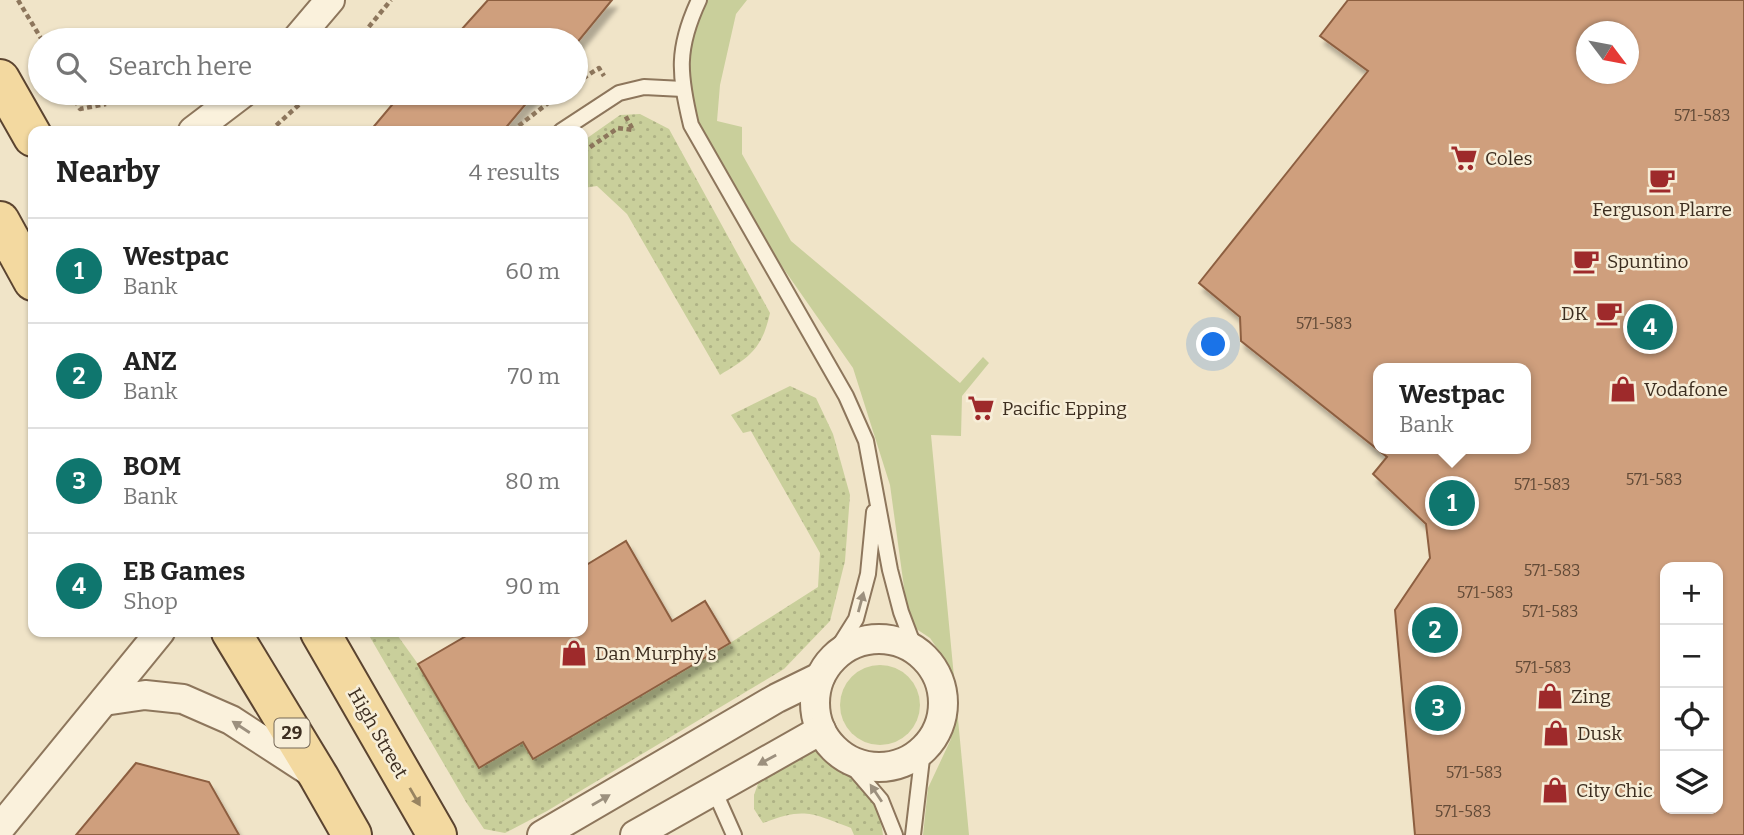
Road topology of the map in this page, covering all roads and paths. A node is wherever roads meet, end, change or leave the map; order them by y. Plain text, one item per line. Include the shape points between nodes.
1 (18, 0) edge
2 (330, 0) edge
3 (391, 0) edge
4 (699, 0) edge
5 (34, 28) edge
6 (306, 28) edge
7 (368, 28) edge
8 (0, 79) edge
9 (683, 89) junction
10 (78, 105) edge
11 (100, 105) edge
12 (227, 105) edge
13 (299, 105) edge
14 (546, 105) edge
15 (200, 126) edge
16 (276, 126) edge
17 (518, 126) edge
18 (569, 126) edge
19 (28, 128) edge
20 (0, 222) edge
21 (28, 272) edge
22 (876, 491) junction
23 (156, 637) edge
24 (234, 637) edge
25 (323, 637) edge
26 (915, 649) junction
27 (825, 669) junction
28 (104, 701) junction
29 (821, 730) junction
30 (923, 750) junction
31 (845, 758) junction
32 (319, 777) junction
33 (713, 790) junction
34 (0, 828) edge
35 (352, 835) edge
36 (436, 835) edge
37 (542, 835) edge
38 (635, 835) edge
39 (734, 835) edge
40 (895, 835) edge
41 (913, 835) edge

1 - 5 path
2 - 6 street
3 - 7 path
4 - 9 lane via 681,54
8 - 19 main road
9 - 18 lane via 644,87 619,93
9 - 22 lane via 691,125 846,396 866,441
10 - 11 path
12 - 15 street
13 - 16 path
14 - 17 path
20 - 21 main road
22 - 26 lane via 890,570
27 -> 22 lane via 856,620 868,574
23 - 28 street
24 - 32 main road, 29
25 -> 36 main road, High Street
26 - 27 street via 880,638 861,641 843,649
26 - 30 street via 930,662 944,697 935,734
27 - 29 street via 815,694
37 -> 27 street
32 -> 28 street via 231,720 183,699 145,695
28 - 34 street
29 - 31 street
29 -> 33 street
30 - 31 street via 886,767 864,766
30 - 41 lane
40 -> 31 lane via 881,800
32 - 35 main road, 29
33 - 38 street
33 - 39 lane

